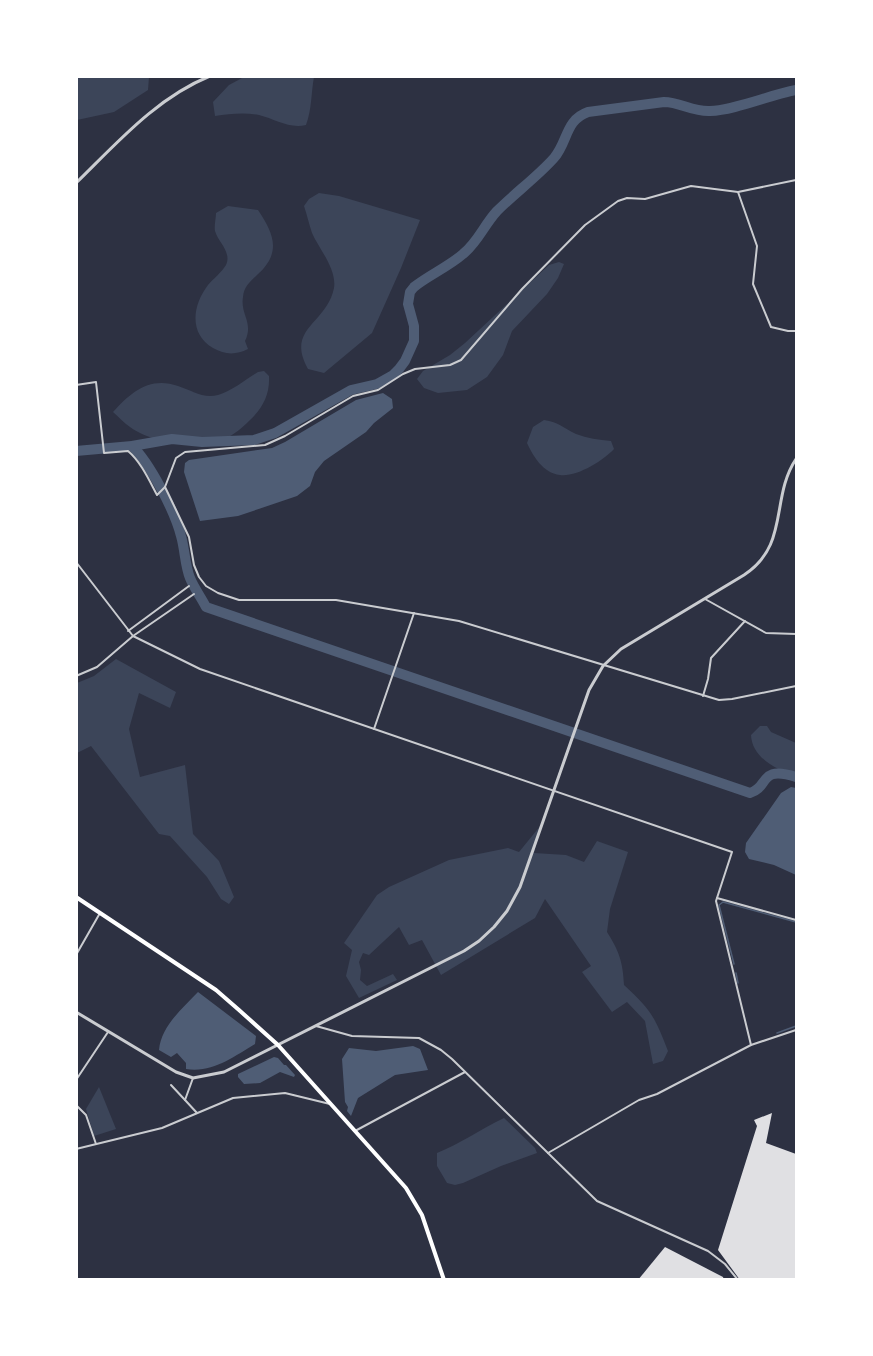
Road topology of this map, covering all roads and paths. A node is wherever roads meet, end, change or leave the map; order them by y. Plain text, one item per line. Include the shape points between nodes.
1 (210, 76) edge
2 (796, 180) edge
3 (76, 183) edge
4 (738, 192) junction
5 (796, 331) edge
6 (76, 385) edge
7 (796, 459) edge
8 (165, 487) junction
9 (76, 562) edge
10 (189, 586) dead end
11 (194, 594) dead end
12 (705, 599) junction
13 (414, 613) junction
14 (745, 621) junction
15 (128, 631) junction
16 (796, 634) edge
17 (133, 636) junction
18 (603, 666) junction
19 (76, 676) edge
20 (796, 686) edge
21 (703, 696) junction
22 (374, 729) junction
23 (555, 791) junction
24 (76, 897) edge
25 (717, 898) junction
26 (100, 913) junction
27 (796, 920) edge
28 (76, 955) edge
29 (76, 1012) edge
30 (315, 1025) junction
31 (796, 1030) edge
32 (108, 1032) junction
33 (278, 1045) junction
34 (751, 1045) junction
35 (465, 1072) junction
36 (77, 1078) edge
37 (193, 1078) junction
38 (171, 1085) dead end
39 (185, 1100) junction
40 (76, 1105) edge
41 (332, 1105) junction
42 (197, 1113) junction
43 (355, 1131) junction
44 (96, 1144) junction
45 (76, 1149) edge
46 (548, 1153) junction
47 (444, 1280) edge
48 (738, 1280) edge

1 - 3 street via 158,105
2 - 4 street
4 - 5 street via 755,240 753,284 767,321 771,327
4 - 8 street via 691,186 645,199 618,201 585,225 522,289 461,360 403,374 378,390 353,396 265,445 185,452 174,462
6 - 8 street via 96,382 104,453 128,451 157,495
7 - 12 street via 786,479 778,525 768,552 751,571
8 - 13 street via 189,537 198,577 218,593 239,600 336,600
9 - 15 street
10 - 15 street
11 - 17 street
12 - 14 street
12 - 18 street via 621,649
13 - 18 street via 470,624
13 - 22 street
14 - 16 street via 766,633
14 - 21 street via 711,658
15 - 17 street
17 - 19 street via 97,667
17 - 22 street via 200,669
18 - 21 street
18 - 23 street via 589,690
20 - 21 street via 732,699
22 - 23 street
23 - 25 street via 732,852
23 - 30 street via 520,887 494,927 464,951
24 - 26 main road
25 - 27 street
25 - 34 street
26 - 28 street
26 - 33 main road via 216,990
29 - 32 street
30 - 33 street
30 - 35 street via 352,1036 419,1038 441,1050
31 - 34 street
32 - 36 street
32 - 37 street via 169,1069
33 - 37 street via 224,1072
33 - 41 main road
34 - 46 street via 630,1105
35 - 43 street
35 - 46 street
37 - 39 street
38 - 39 street
39 - 42 street
40 - 44 street via 86,1116
41 - 42 street via 285,1093 268,1094 233,1098
41 - 43 main road
42 - 44 street via 162,1128
43 - 47 main road via 415,1203 428,1227
44 - 45 street
46 - 48 street via 597,1201 708,1251

